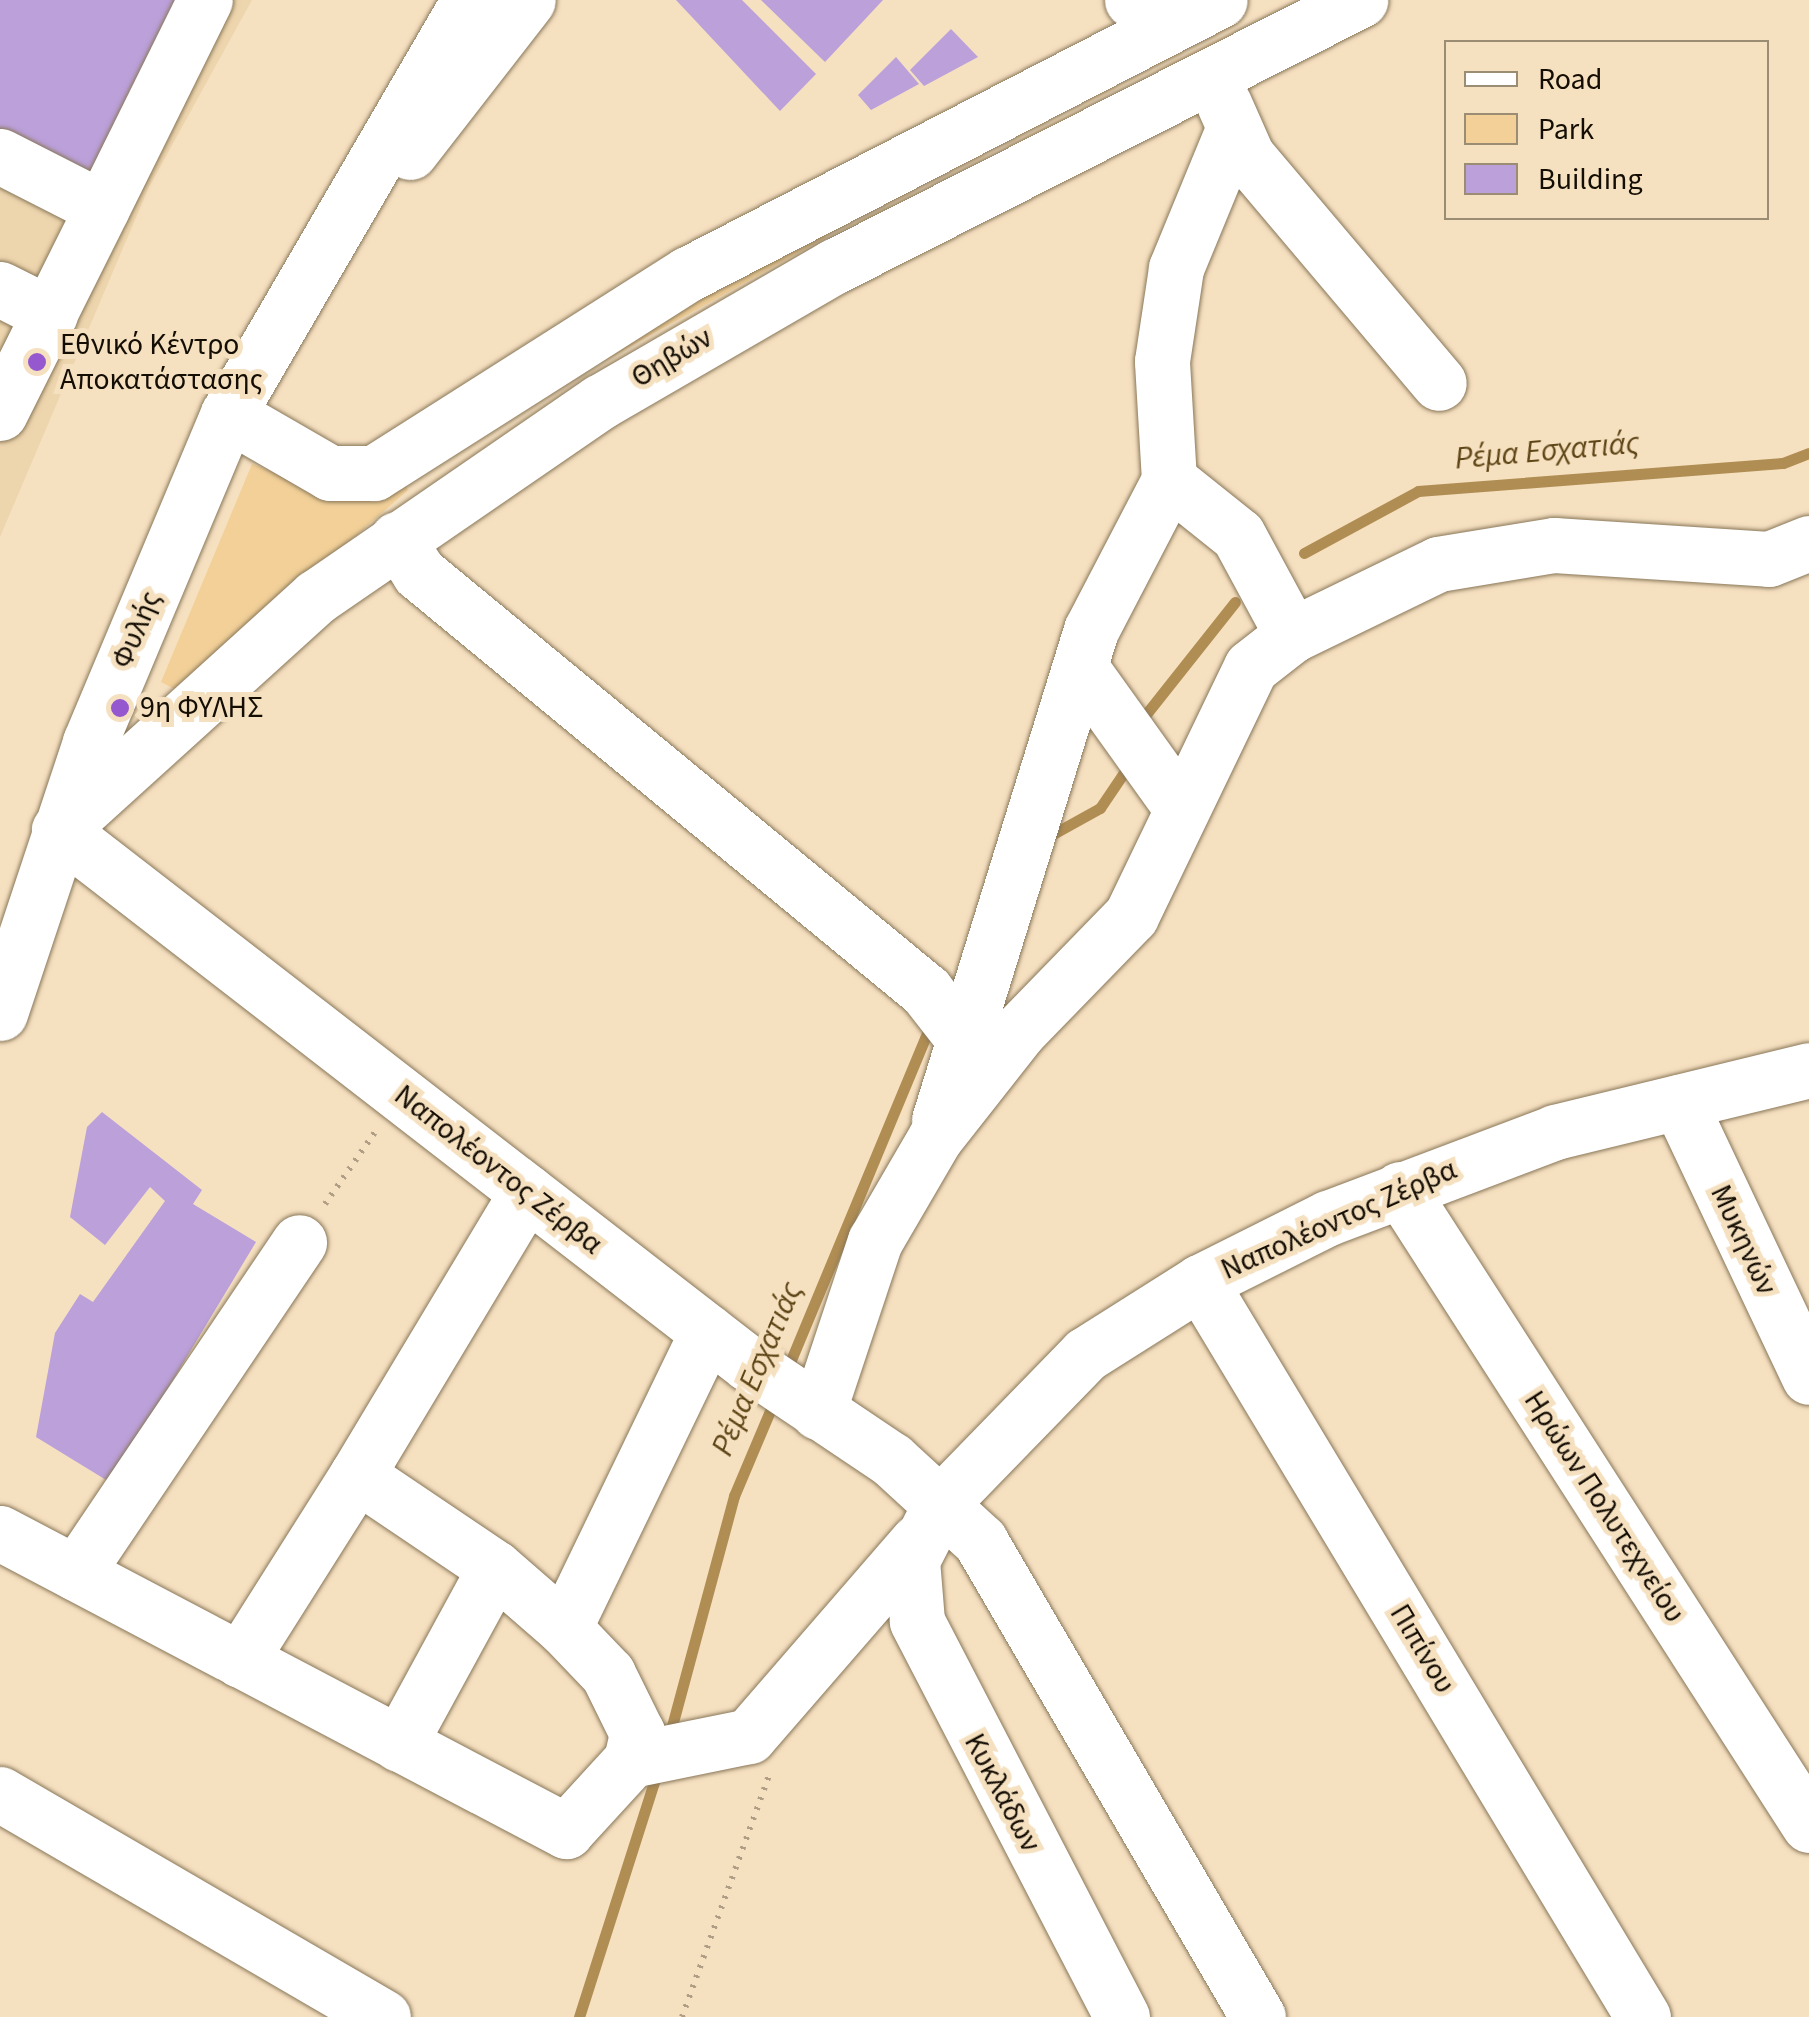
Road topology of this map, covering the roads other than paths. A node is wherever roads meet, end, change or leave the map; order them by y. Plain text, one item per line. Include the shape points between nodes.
1 (205, 0) edge
2 (528, 0) edge
3 (1132, 0) edge
4 (1360, 0) edge
5 (1201, 9) edge
6 (461, 10) edge
7 (1214, 73) junction
8 (1233, 130) junction
9 (0, 156) edge
10 (102, 208) junction
11 (316, 266) junction
12 (0, 289) edge
13 (50, 314) junction
14 (1439, 383) dead end
15 (0, 413) edge
16 (228, 414) junction
17 (1169, 480) junction
18 (397, 539) junction
19 (1809, 543) edge
20 (1292, 635) junction
21 (1081, 668) junction
22 (1179, 806) junction
23 (59, 830) junction
24 (0, 1012) edge
25 (962, 1036) junction
26 (1809, 1070) edge
27 (1679, 1102) junction
28 (936, 1138) junction
29 (1400, 1189) junction
30 (526, 1192) junction
31 (299, 1242) road end
32 (1200, 1282) junction
33 (707, 1332) junction
34 (1809, 1377) edge
35 (810, 1406) junction
36 (357, 1475) junction
37 (0, 1533) edge
38 (923, 1535) junction
39 (495, 1568) junction
40 (76, 1574) junction
41 (564, 1628) junction
42 (240, 1660) junction
43 (398, 1744) junction
44 (631, 1760) junction
45 (0, 1794) edge
46 (1809, 1825) edge
47 (383, 2017) edge
48 (1122, 2017) edge
49 (1258, 2017) edge
50 (1644, 2017) edge

1 - 10 street
2 - 11 street, Φυλής
3 - 5 street
4 - 7 street, Θηβών
5 - 16 street via 688,274 374,472 330,473
6 - 11 street, Φυλής
7 - 8 street
7 - 18 street, Θηβών via 715,332
8 - 14 street
8 - 17 street via 1176,268 1162,360
9 - 10 street
10 - 13 street
11 - 16 street, Φυλής
12 - 13 street
13 - 15 street
16 - 23 street, Φυλής
17 - 20 street via 1238,536
17 - 21 street via 1114,580
18 - 23 street, Θηβών via 316,597
18 - 25 street via 419,572 926,990
19 - 20 street via 1769,559 1554,544 1492,554 1438,564
20 - 22 street via 1251,667
21 - 22 street
21 - 25 street via 1018,887
22 - 28 street via 1162,865 1131,916 1020,1030
23 - 24 street, Φυλής
23 - 30 street, Ναπολέοντος Ζέρβα
25 - 28 street
26 - 27 street, Ναπολέοντος Ζέρβα
27 - 29 street, Ναπολέοντος Ζέρβα via 1555,1132
27 - 34 street, Μυκηνών
28 - 35 street via 875,1242
29 - 32 street, Ναπολέοντος Ζέρβα
29 - 46 street, Ηρώων Πολυτεχνείου
30 - 33 street, Ναπολέοντος Ζέρβα
30 - 36 street
31 - 40 street
32 - 38 street, Ναπολέοντος Ζέρβα via 1086,1354
32 - 50 street, Πιπίνου
33 - 35 street, Ναπολέοντος Ζέρβα
33 - 41 street
35 - 38 street, Ναπολέοντος Ζέρβα
36 - 39 street
36 - 42 street
37 - 40 street
38 - 44 street via 750,1736
38 - 48 street, Κυκλάδων via 912,1601 934,1663
38 - 49 street via 1016,1590
39 - 41 street
39 - 43 street
40 - 42 street
41 - 44 street via 628,1706 637,1733
42 - 43 street
43 - 44 street via 566,1831
45 - 47 street

